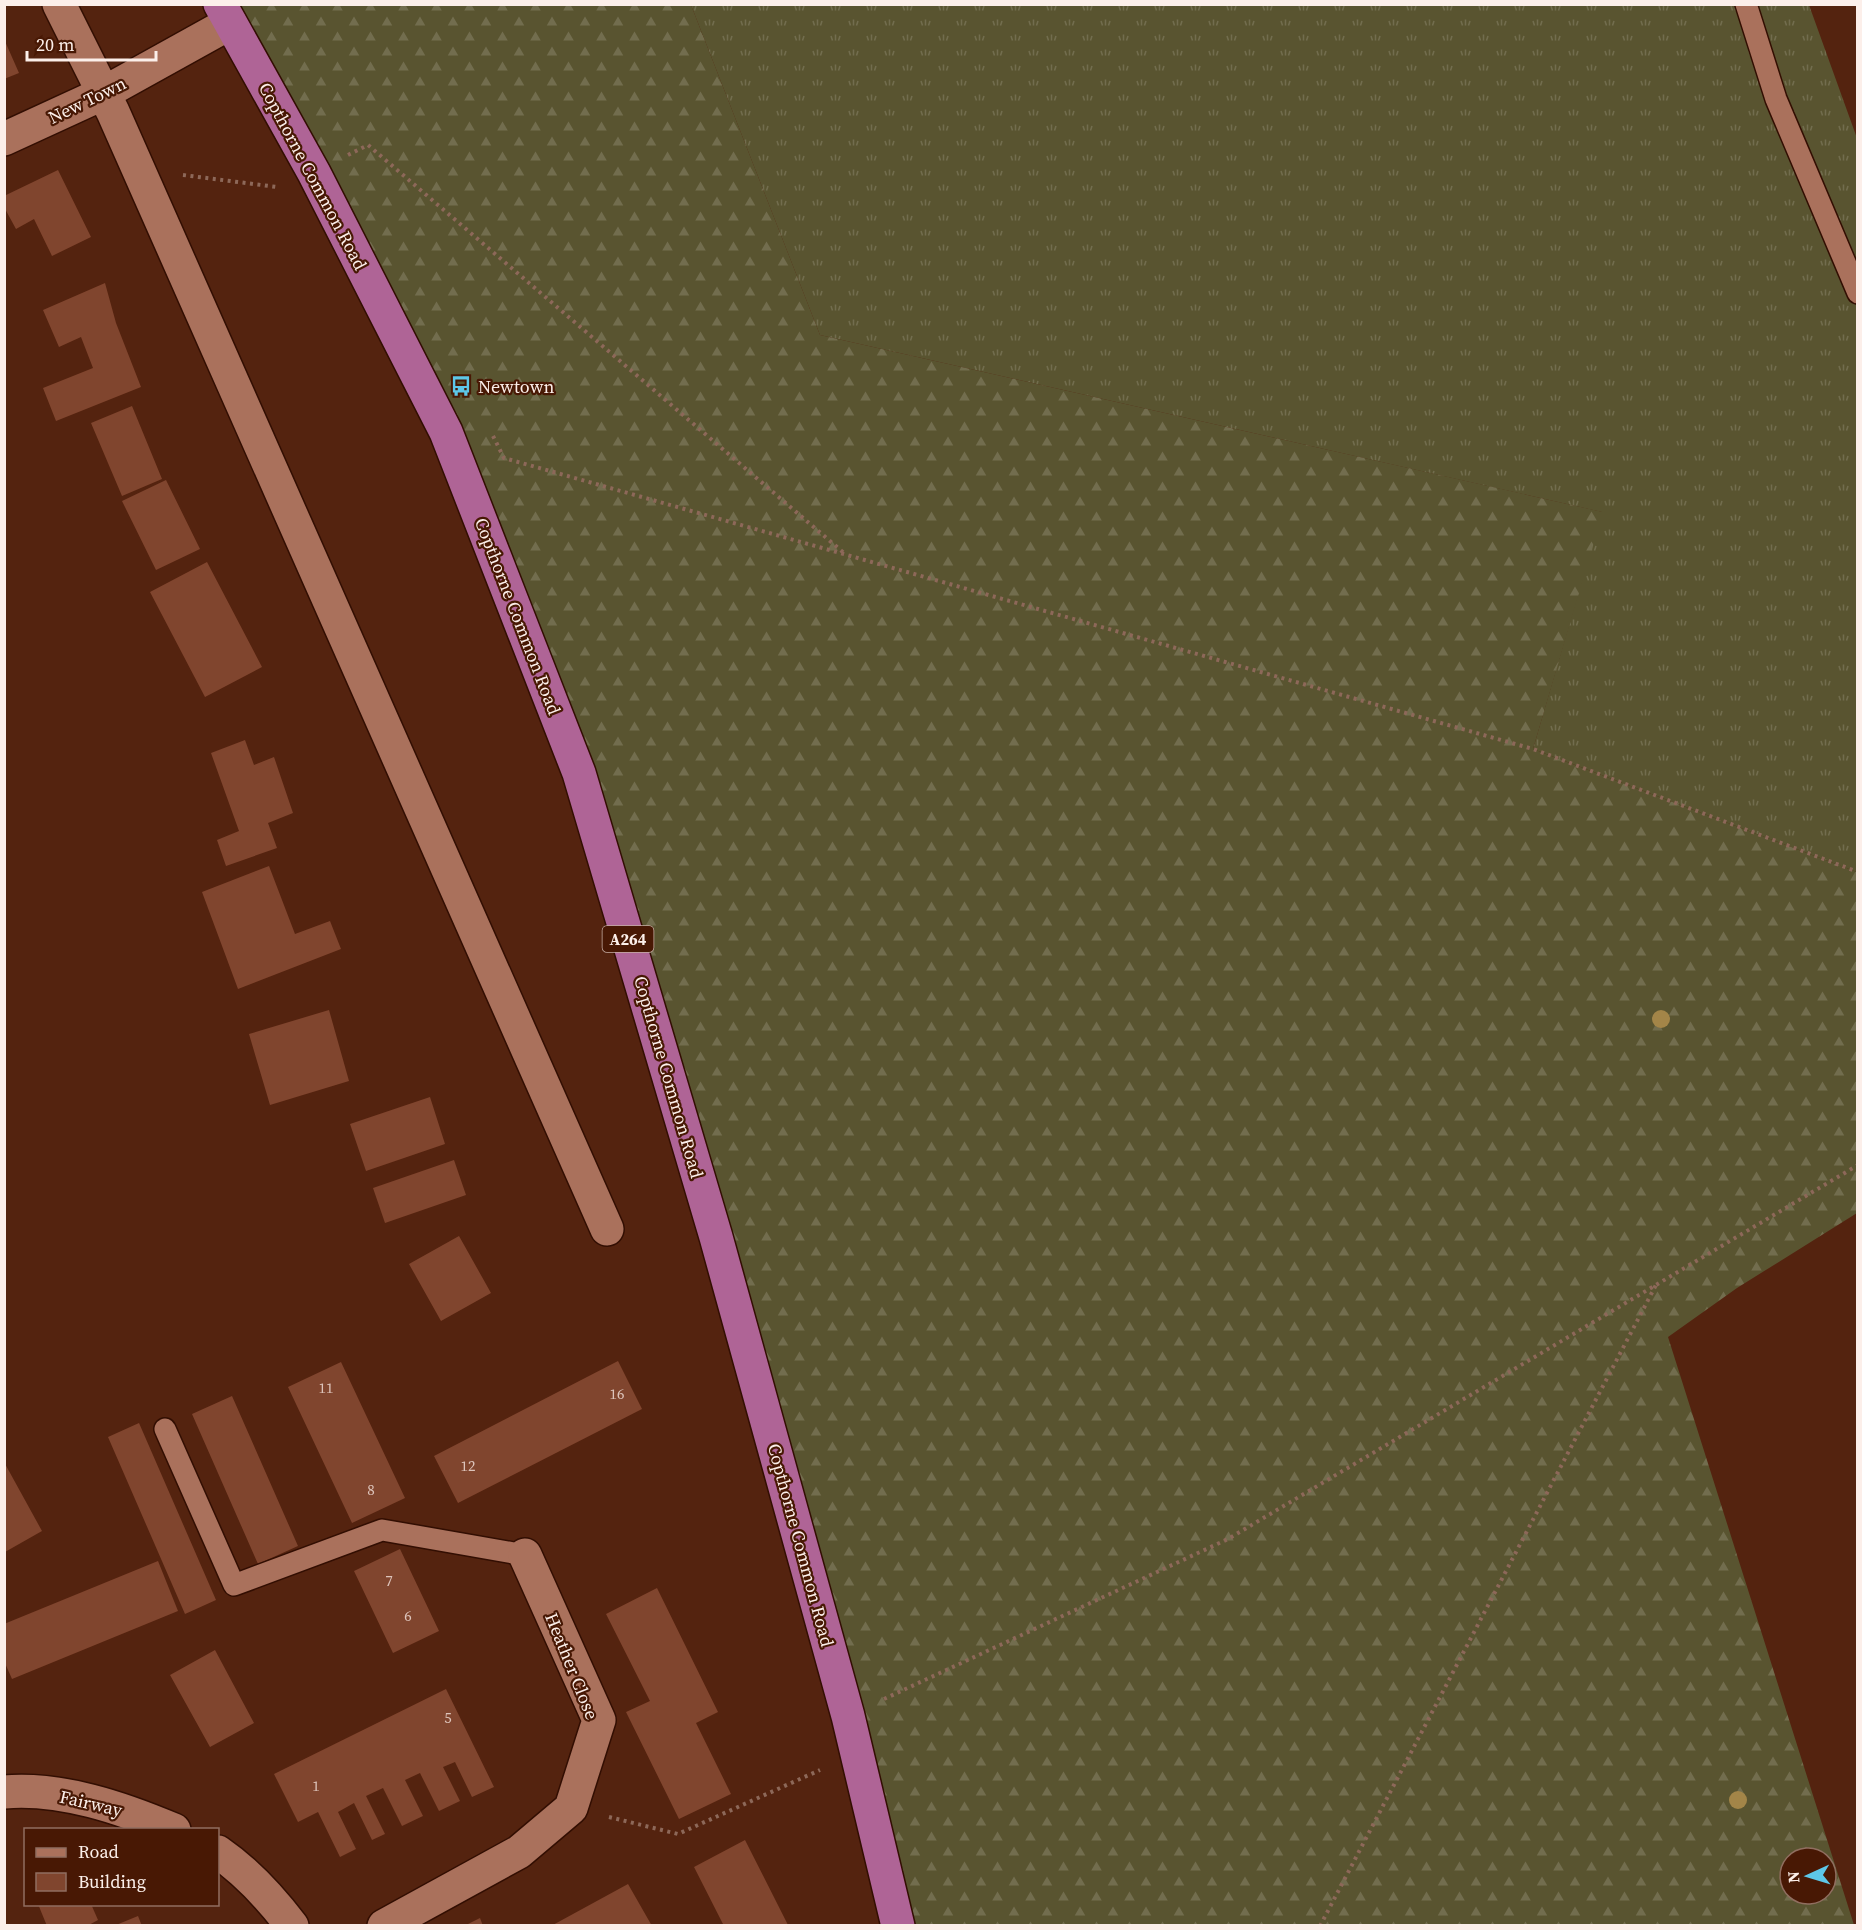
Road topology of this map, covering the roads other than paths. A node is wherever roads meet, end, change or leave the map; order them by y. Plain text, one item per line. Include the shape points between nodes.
1 (59, 4) edge
2 (1746, 4) edge
3 (225, 14) edge
4 (102, 94) junction
5 (4, 139) edge
6 (1857, 293) edge
7 (607, 1229) dead end
8 (165, 1429) dead end
9 (525, 1555) joint
10 (4, 1792) edge
11 (169, 1828) edge
12 (219, 1853) edge
13 (292, 1926) edge
14 (384, 1926) edge
15 (898, 1926) edge

1 - 4 street
2 - 6 lane via 1776,99
3 - 4 street, New Town
3 - 15 highway, Copthorne Common Road / A264 via 314,173 446,432 579,772 716,1237 848,1716
4 - 5 street, New Town
4 - 7 street
8 - 9 lane via 234,1585 382,1530
9 - 14 street, Heather Close via 599,1720 571,1808 519,1852
10 - 11 street, Fairway via 65,1796 135,1814
12 - 13 street via 267,1894

